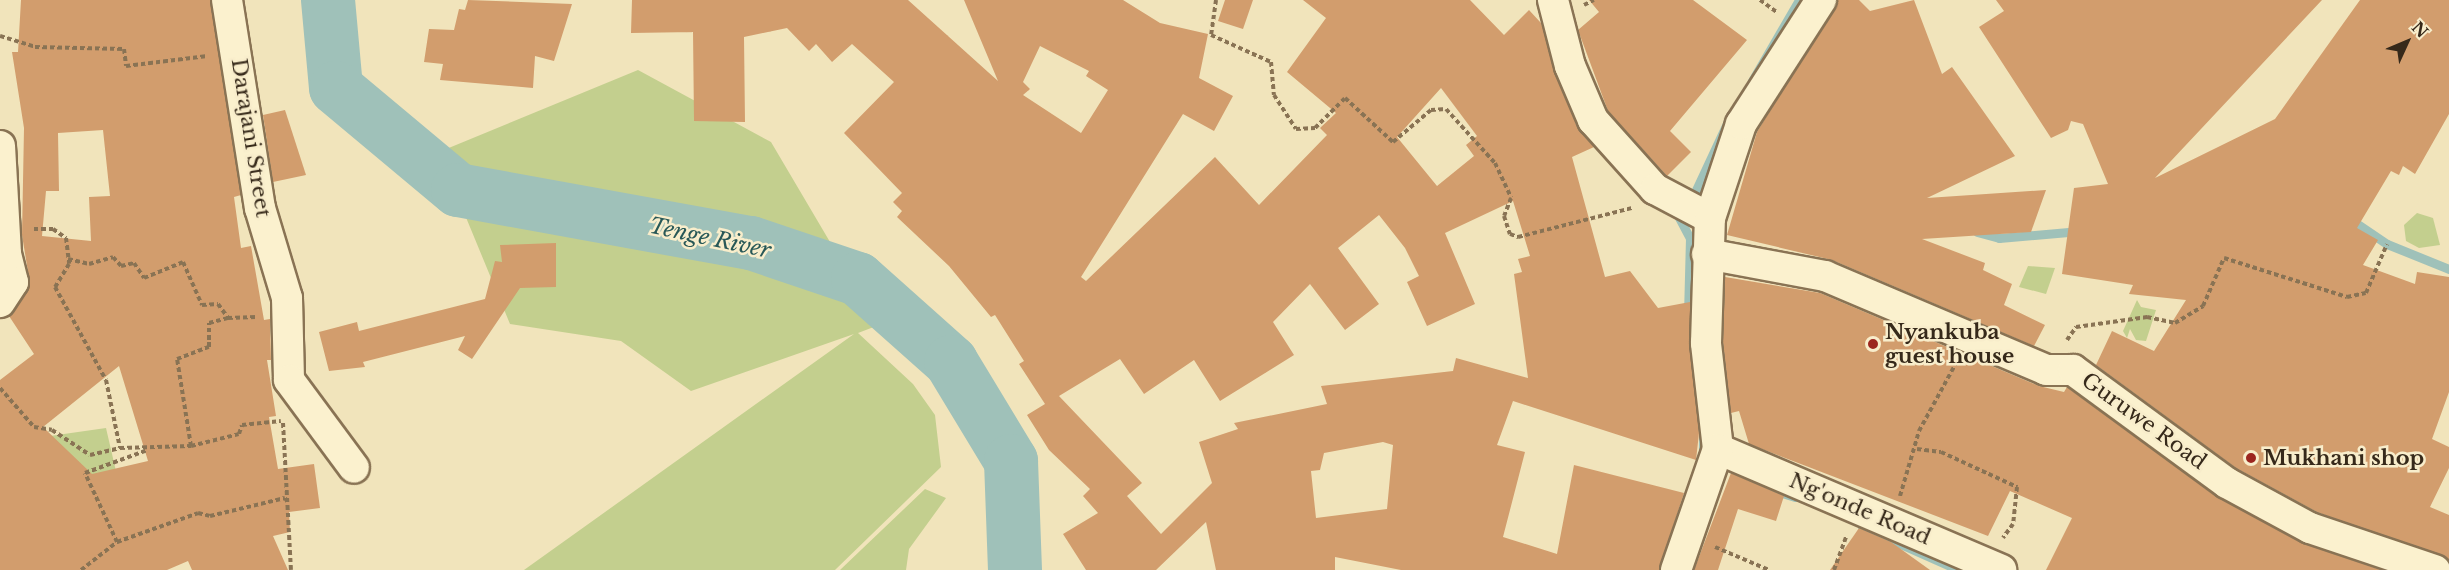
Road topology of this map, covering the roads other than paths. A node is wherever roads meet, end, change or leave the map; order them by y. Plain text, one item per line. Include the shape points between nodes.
1 (227, 0) edge
2 (1553, 0) edge
3 (1821, 0) edge
4 (0, 146) edge
5 (1710, 218) junction
6 (1707, 254) junction
7 (0, 302) edge
8 (1718, 449) junction
9 (354, 468) dead end
10 (1996, 567) edge
11 (1676, 570) edge
12 (2435, 570) edge

1 - 9 street, Darajani Street via 260,208 287,298 289,380
2 - 5 street via 1570,66 1593,120 1654,189
3 - 5 street via 1741,124
4 - 7 street via 8,224 6,254 13,282
5 - 6 street
6 - 8 street via 1706,343
6 - 12 street, Guruwe Road via 1825,276 2046,370 2073,370 2227,483 2310,528
8 - 10 street, Ng'onde Road via 1891,519
8 - 11 street

